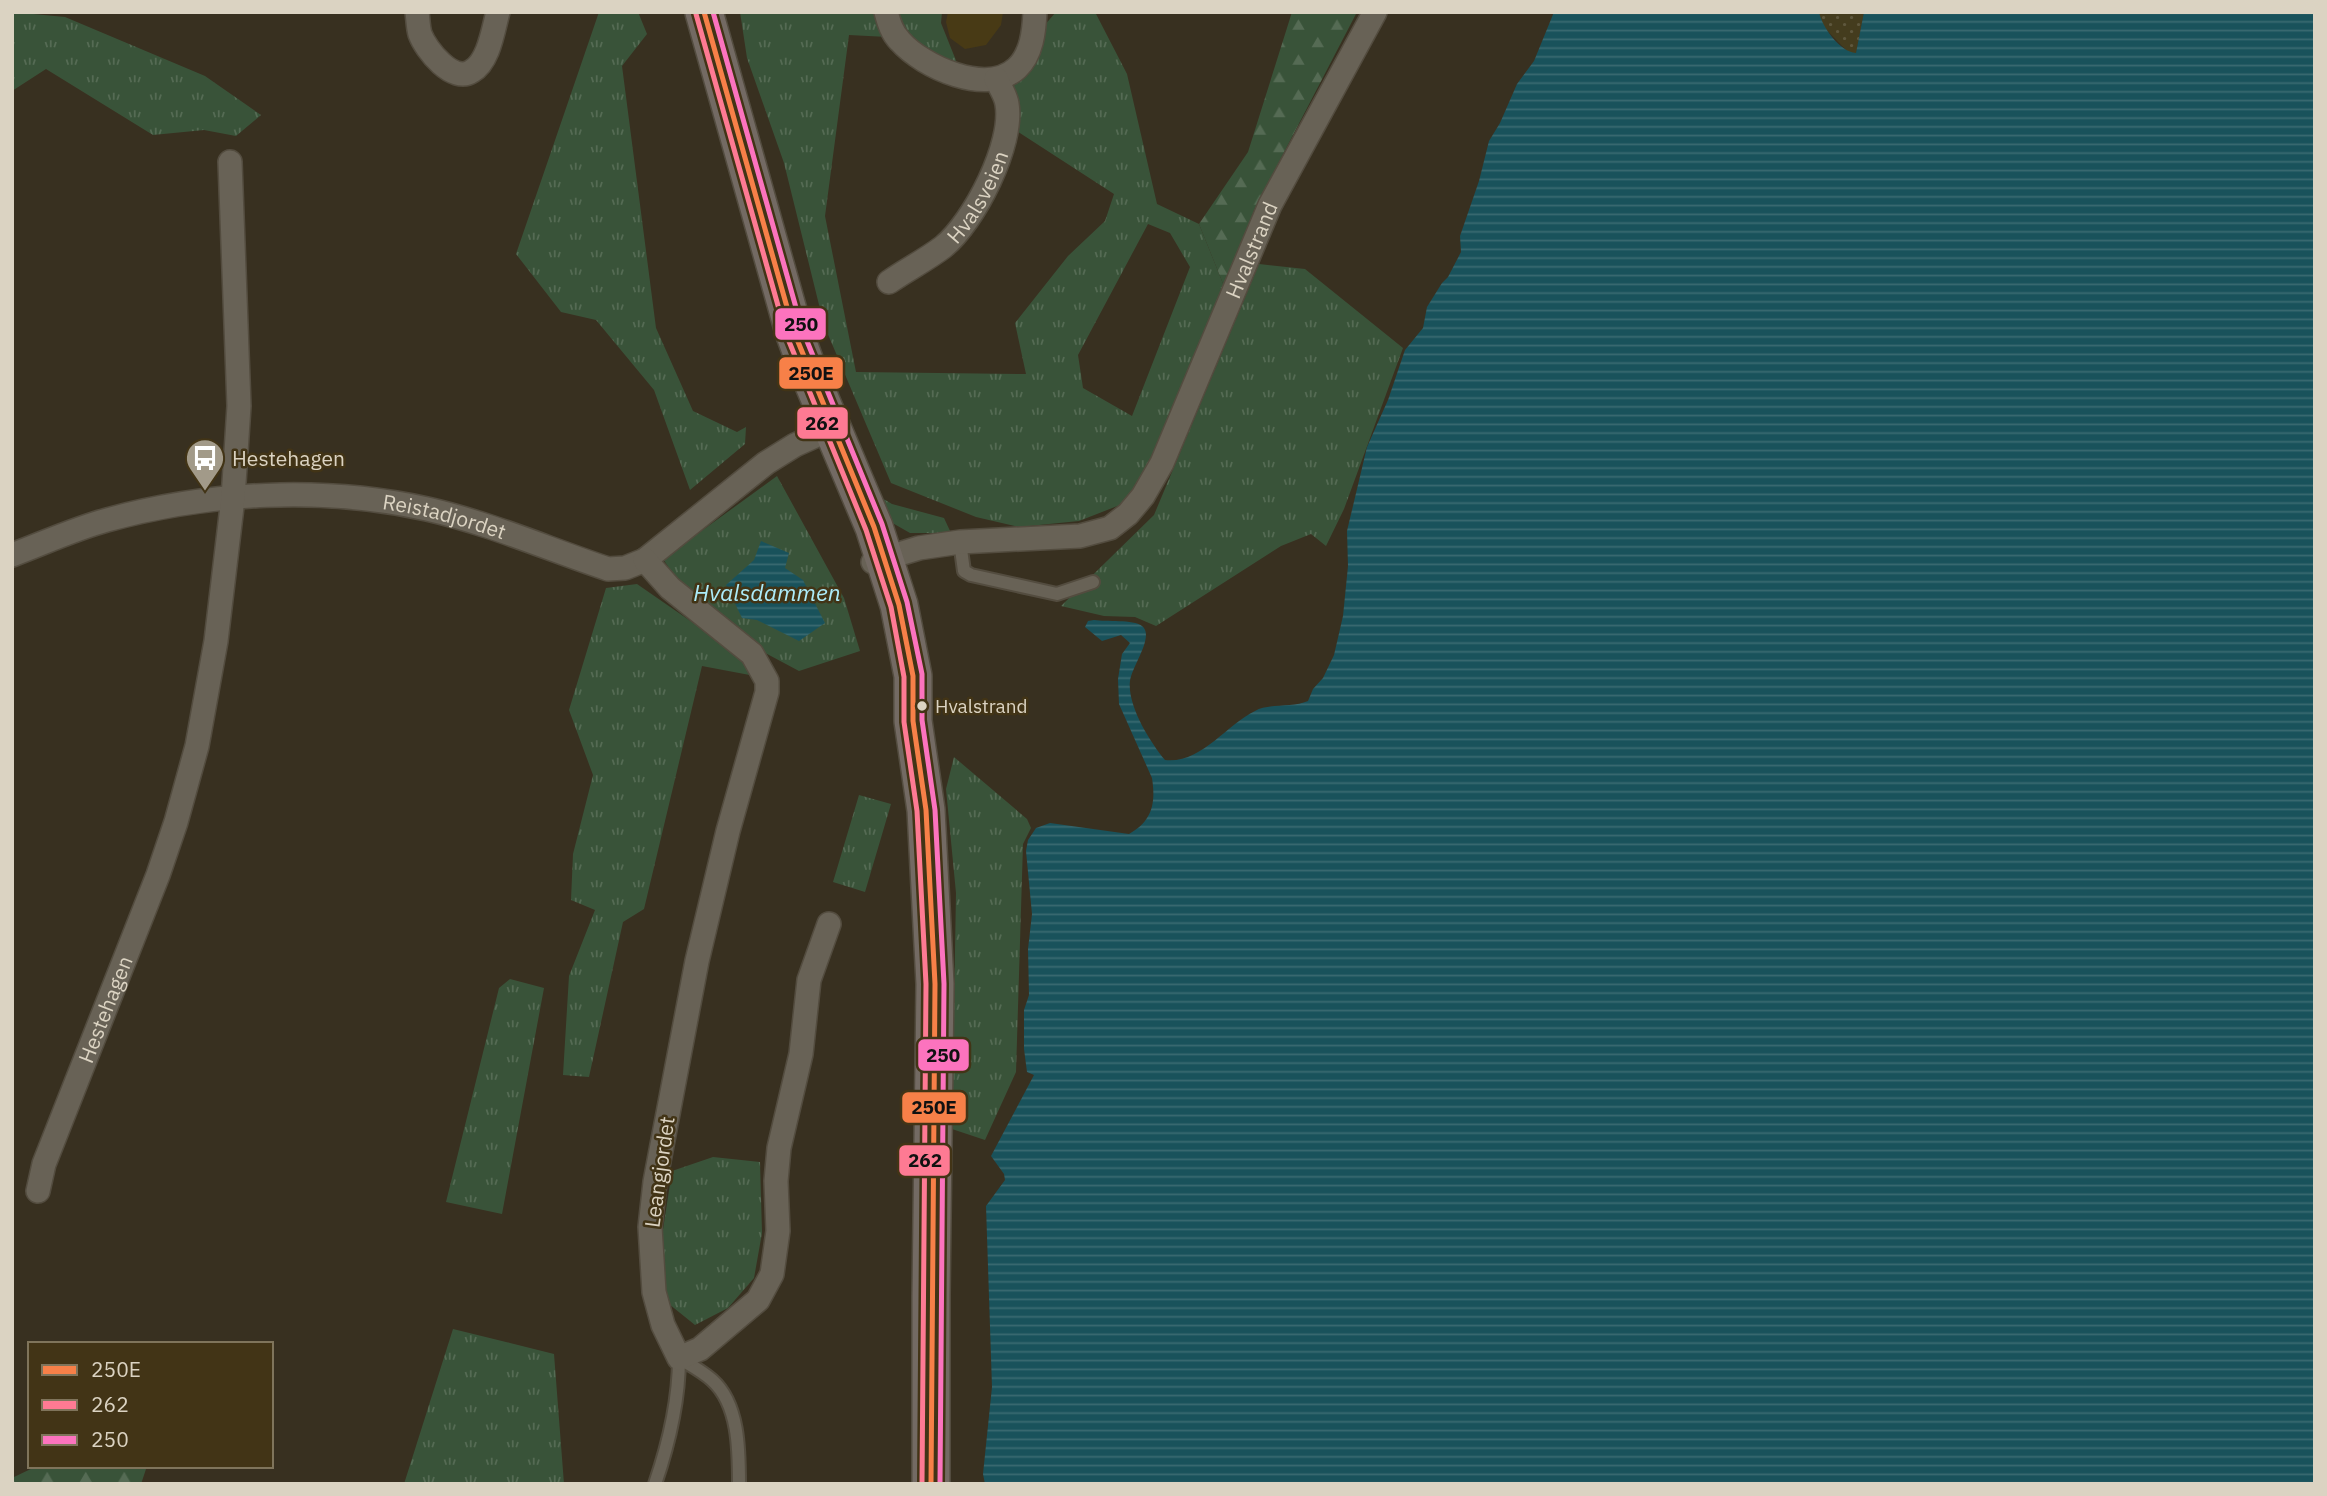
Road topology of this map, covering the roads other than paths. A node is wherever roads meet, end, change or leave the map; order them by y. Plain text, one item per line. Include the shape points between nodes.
1 (417, 12) edge
2 (498, 12) edge
3 (683, 12) edge
4 (704, 12) edge
5 (886, 12) edge
6 (1035, 12) edge
7 (1375, 12) edge
8 (996, 79) junction
9 (230, 162) dead end
10 (889, 282) dead end
11 (822, 433) junction
12 (233, 498) junction
13 (960, 542) junction
14 (12, 555) edge
15 (645, 560) junction
16 (876, 562) junction
17 (1093, 582) dead end
18 (829, 924) dead end
19 (38, 1191) dead end
20 (679, 1358) junction
21 (655, 1484) edge
22 (739, 1484) edge
23 (931, 1484) edge

1 - 2 street via 421,35 437,61 464,75 474,71 486,51
3 - 11 main road via 721,122 760,300 787,382
4 - 11 main road via 809,373
5 - 8 street via 898,40 915,56 939,69
6 - 8 street via 1029,50 1017,68
7 - 13 street, Hvalstrand via 1270,205 1162,463 1143,496 1110,528 1080,536
8 - 10 street, Hvalsveien via 1007,103 1006,129 984,193 944,246
9 - 12 street, Hestehagen via 239,406
11 - 15 street, Reistadjordet via 766,463
11 - 16 main road
12 - 14 street, Reistadjordet via 108,520
12 - 15 street, Reistadjordet via 281,494 350,497 426,509 608,569
12 - 19 street, Hestehagen via 197,746 176,821 44,1164
13 - 16 street, Hvalstrand via 919,548
13 - 17 lane via 964,571 971,575 1057,594
15 - 20 street, Leangjordet via 670,588 752,654 767,681 697,961 655,1182 650,1227 654,1292
16 - 23 main road via 895,681 913,721 926,810 935,984
18 - 20 street via 809,980 801,1054 779,1148 778,1231 772,1274 758,1300 700,1349
20 - 21 lane via 679,1387 668,1446
20 - 22 lane via 723,1392 732,1415

